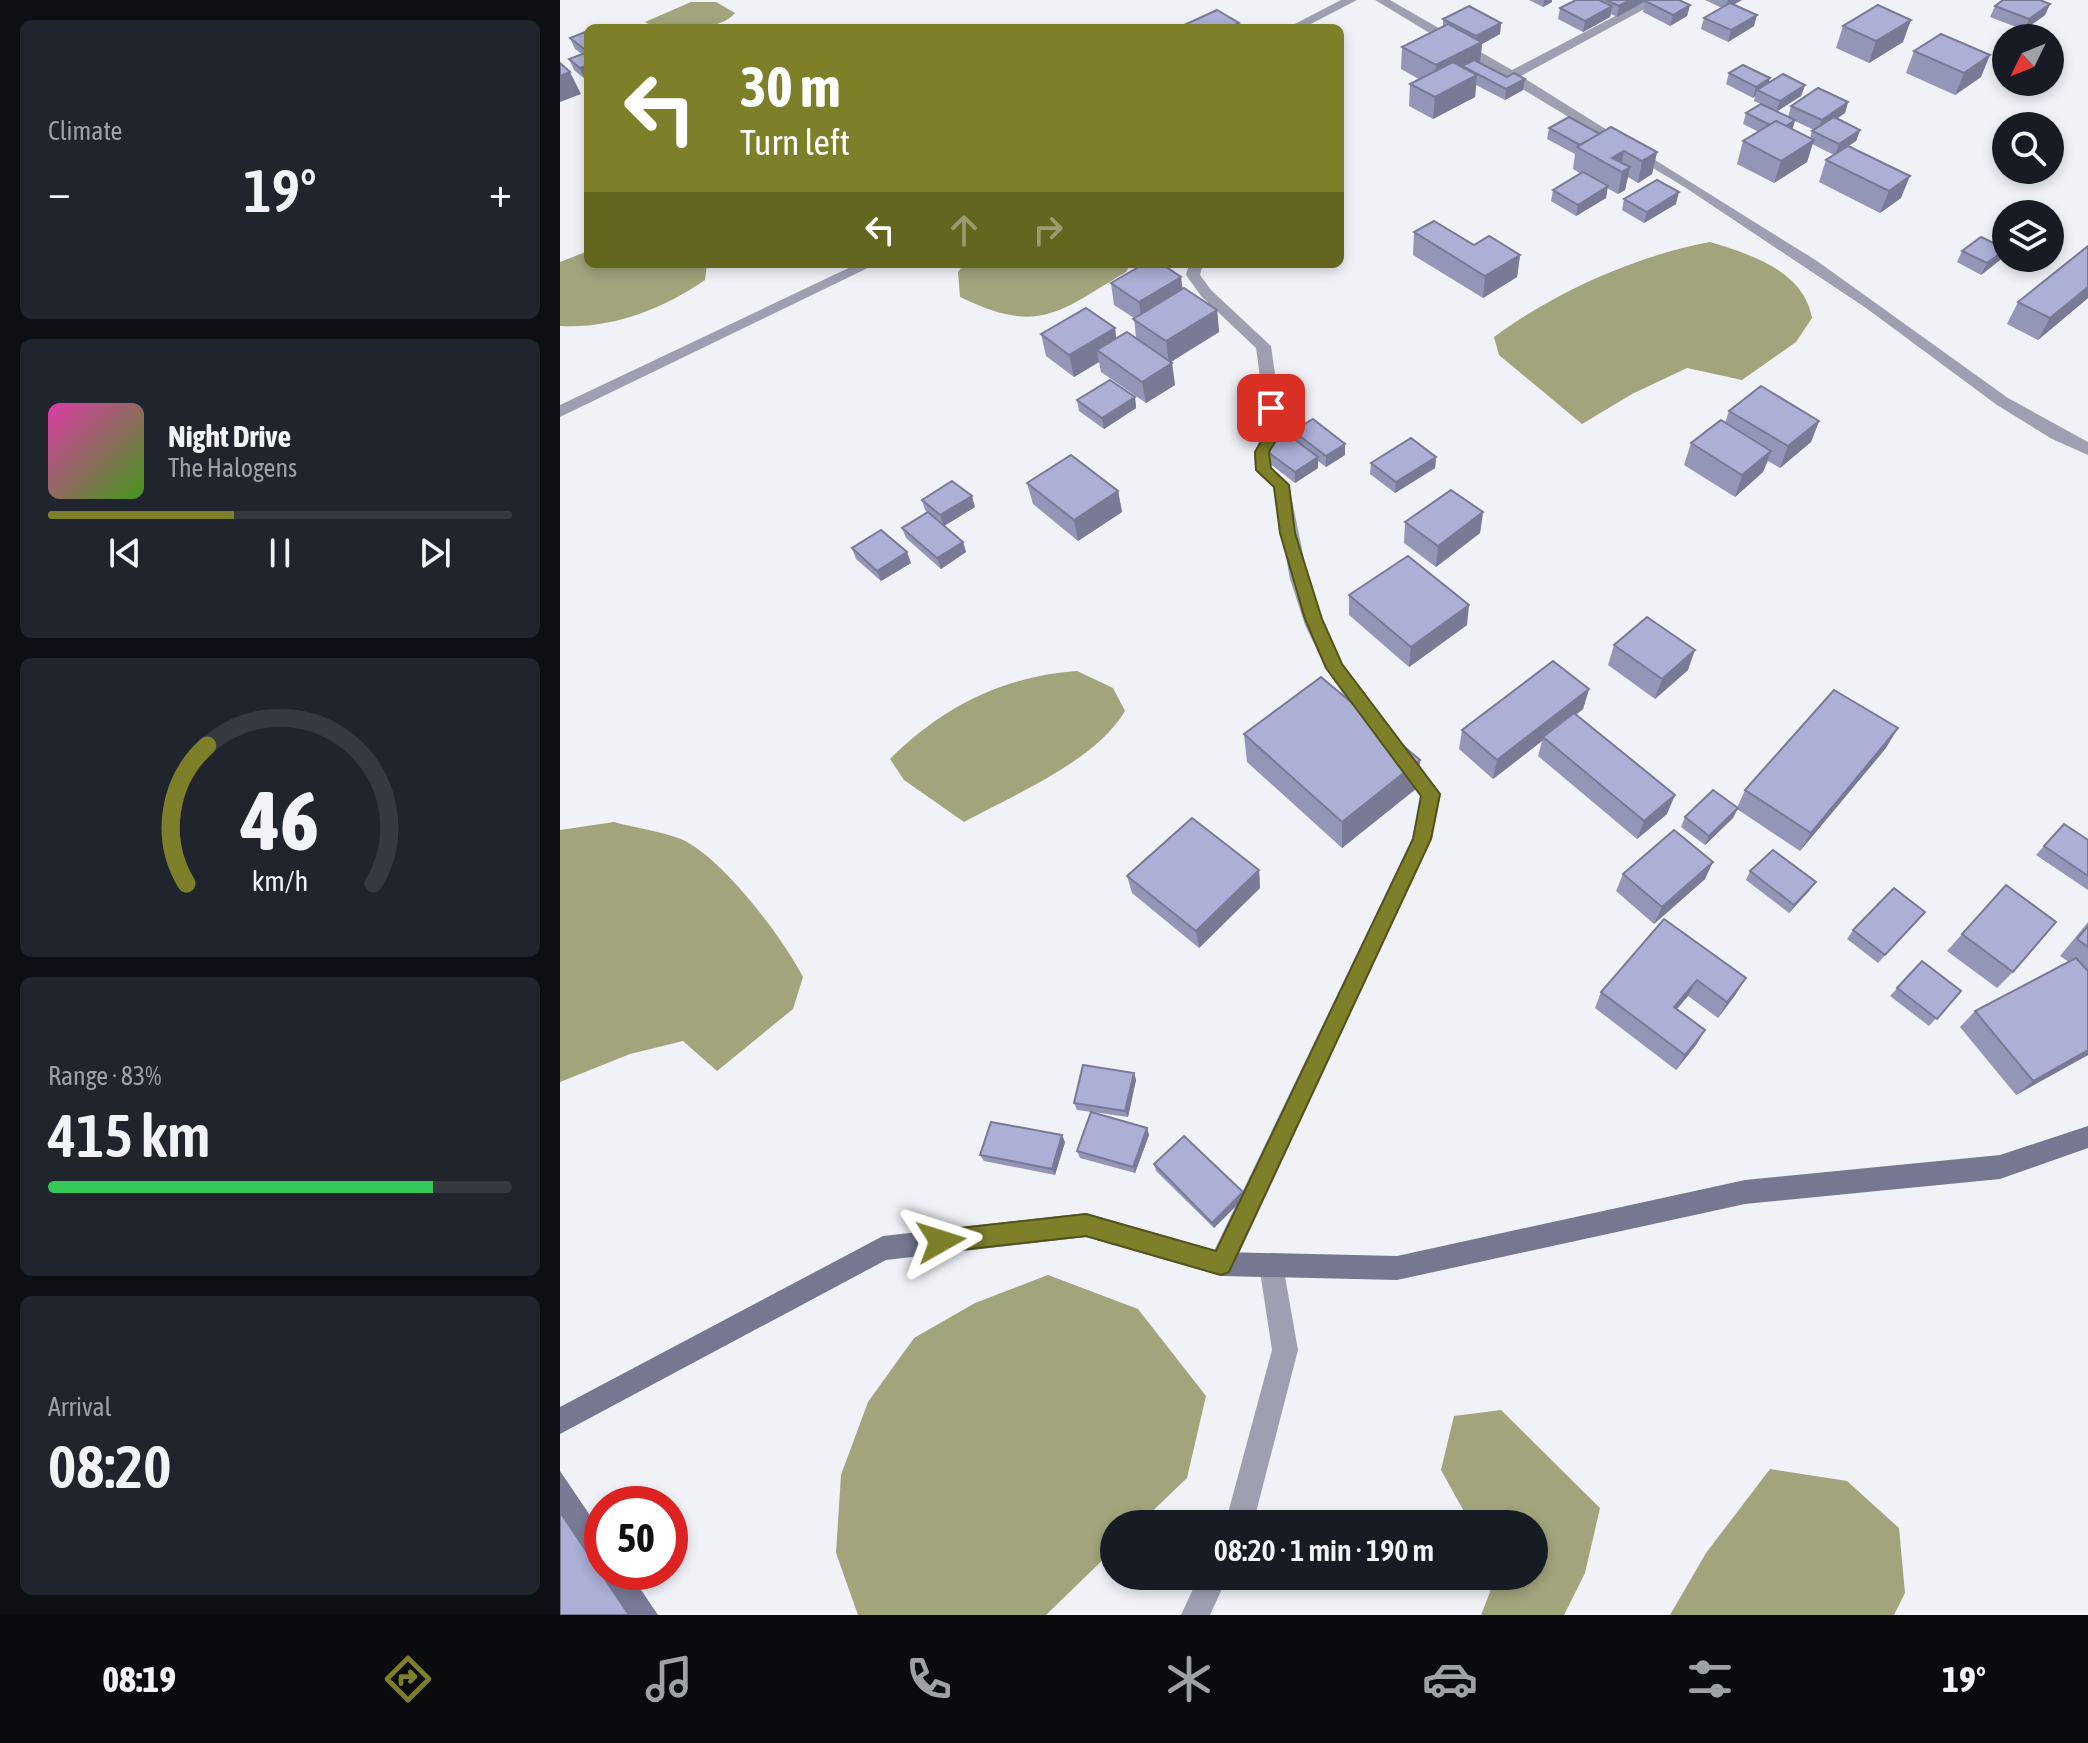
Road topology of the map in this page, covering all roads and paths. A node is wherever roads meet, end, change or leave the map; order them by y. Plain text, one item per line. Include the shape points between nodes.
1 (1351, 0) edge
2 (1381, 0) edge
3 (1655, 0) edge
4 (1301, 24) edge
5 (1513, 75) junction
6 (861, 268) edge
7 (1195, 268) edge
8 (560, 412) edge
9 (2088, 449) edge
10 (2088, 1137) edge
11 (1221, 1264) junction
12 (1271, 1265) junction
13 (560, 1421) edge
14 (1243, 1510) edge
15 (1207, 1590) edge
16 (1195, 1615) edge

1 - 4 street
2 - 5 street
3 - 5 street
5 - 9 street via 1872,306 1978,388
6 - 8 street
7 - 11 street via 1193,275 1206,293 1263,346 1275,429 1262,452 1263,470 1281,485 1287,533 1313,619 1335,668 1431,794 1422,839
10 - 12 main road via 2000,1167 1745,1192 1397,1268
11 - 12 main road
11 - 13 main road via 1086,1225 883,1248
12 - 14 street via 1285,1350
15 - 16 street

